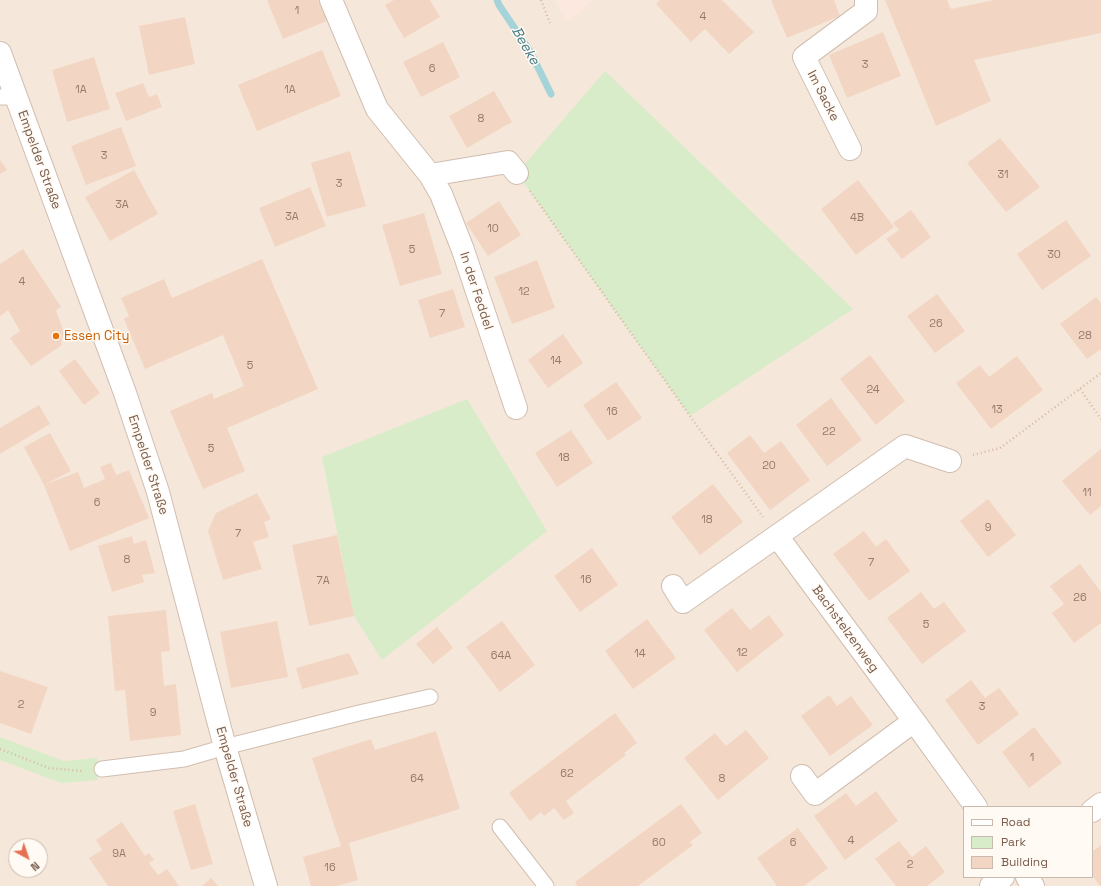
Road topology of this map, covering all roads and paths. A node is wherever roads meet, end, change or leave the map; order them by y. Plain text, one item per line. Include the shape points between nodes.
1 (331, 0) edge
2 (541, 0) edge
3 (866, 0) edge
4 (550, 23) dead end
5 (0, 53) edge
6 (8, 97) edge
7 (850, 149) dead end
8 (517, 172) joint
9 (430, 175) junction
10 (1101, 374) edge
11 (1080, 389) junction
12 (516, 408) dead end
13 (1101, 419) edge
14 (950, 462) joint
15 (777, 536) junction
16 (673, 586) dead end
17 (430, 697) dead end
18 (914, 721) junction
19 (225, 747) junction
20 (0, 750) edge
21 (102, 769) joint
22 (802, 776) dead end
23 (1101, 804) edge
24 (975, 806) edge
25 (1093, 810) edge
26 (500, 827) dead end
27 (1002, 878) edge
28 (266, 886) edge
29 (546, 886) edge
30 (991, 886) edge

1 - 9 street, In der Feddel via 377,109
2 - 4 path
3 - 7 street, Im Sacke via 866,11 804,58
5 - 6 street, Empelder Straße
6 - 19 street, Empelder Straße via 125,393 158,492
8 - 9 street via 508,162
8 - 15 path
9 - 12 street, In der Feddel via 441,194 463,250
10 - 11 path
11 - 13 path
11 - 14 path via 1000,448
14 - 15 street via 905,446
15 - 16 street via 683,602
15 - 18 street, Bachstelzenweg
17 - 19 lane
18 - 22 street via 815,794
18 - 24 street, Bachstelzenweg
19 - 21 lane via 184,759
19 - 28 street, Empelder Straße
20 - 21 path via 49,768 78,771
23 - 25 street
26 - 29 lane
27 - 30 street

